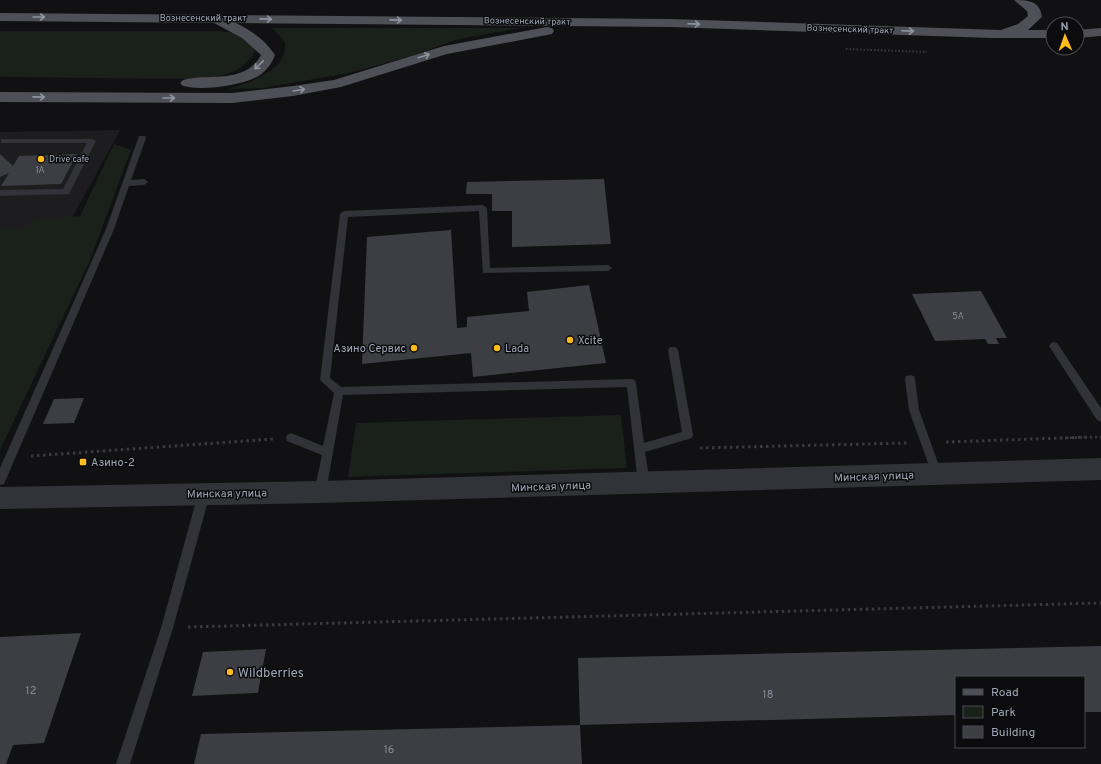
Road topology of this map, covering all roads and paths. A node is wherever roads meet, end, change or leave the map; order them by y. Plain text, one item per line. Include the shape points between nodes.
1 (1021, 0) edge
2 (0, 17) edge
3 (213, 18) junction
4 (670, 23) junction
5 (1101, 32) edge
6 (1085, 33) edge
7 (992, 34) junction
8 (1045, 34) edge
9 (839, 48) dead end
10 (931, 52) dead end
11 (170, 83) dead end
12 (0, 97) edge
13 (142, 138) dead end
14 (1, 143) edge
15 (144, 182) dead end
16 (126, 183) junction
17 (0, 193) edge
18 (608, 268) dead end
19 (1054, 346) dead end
20 (673, 350) dead end
21 (910, 379) dead end
22 (339, 390) junction
23 (1101, 417) edge
24 (1101, 437) edge
25 (291, 438) joint
26 (925, 442) junction
27 (695, 448) dead end
28 (639, 450) junction
29 (328, 452) junction
30 (10, 457) junction
31 (1101, 469) edge
32 (937, 474) junction
33 (0, 480) edge
34 (644, 483) junction
35 (320, 492) junction
36 (204, 494) junction
37 (0, 498) edge
38 (1101, 603) edge
39 (167, 628) junction
40 (123, 764) edge

1 - 7 main road via 1034,10 1035,18 1023,27
2 -> 3 main road, Вознесенский тракт
3 -> 4 main road, Вознесенский тракт
3 -> 11 main road via 249,35 259,43 268,55 261,67 241,78 216,83
4 -> 7 main road, Вознесенский тракт
12 -> 4 main road via 232,98 336,84 444,50 553,30
5 - 6 main road
7 - 8 main road, Вознесенский тракт
9 - 10 path
13 - 16 lane
14 - 17 lane via 92,140 66,192
15 - 16 lane
16 - 30 lane via 110,230
18 - 22 lane via 486,271 483,208 344,214 325,380
19 - 23 lane
20 - 28 lane via 688,435
21 - 26 lane via 914,410
22 - 28 lane via 631,383
22 - 29 lane
24 - 26 path
25 - 29 lane
25 - 30 path
26 - 27 path
26 - 32 lane
28 - 34 lane
29 - 35 lane
30 - 33 lane
31 - 32 street, Минская улица
32 - 34 street, Минская улица
34 - 35 street, Минская улица
35 - 36 street, Минская улица
36 - 37 street, Минская улица
36 - 39 lane
38 - 39 path
39 - 40 lane

